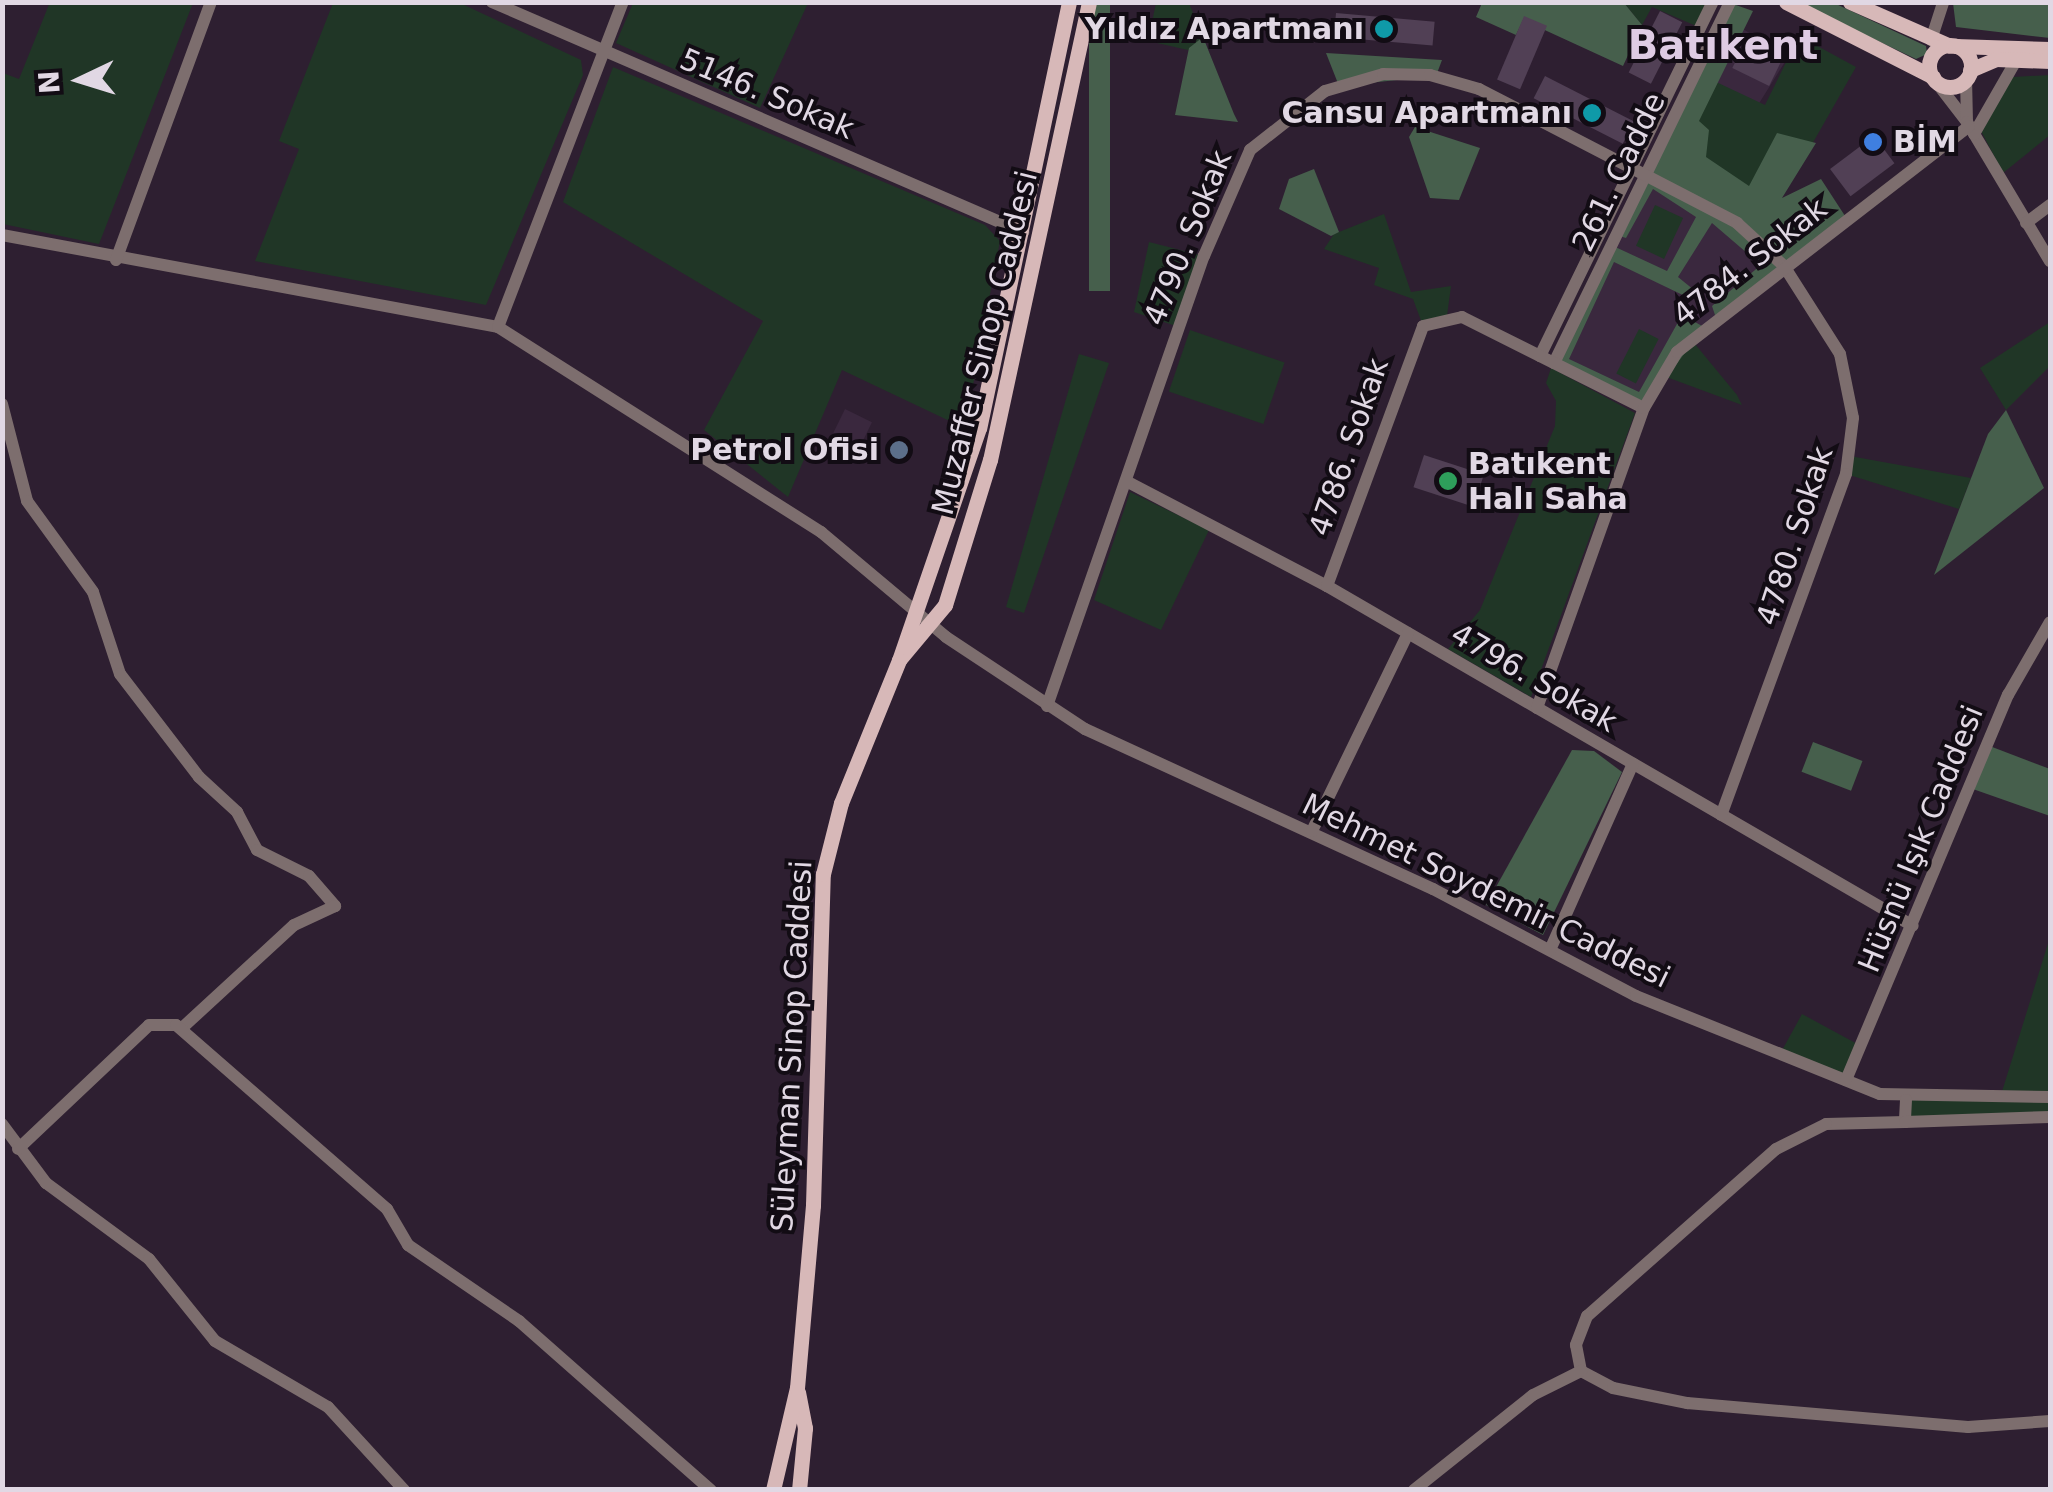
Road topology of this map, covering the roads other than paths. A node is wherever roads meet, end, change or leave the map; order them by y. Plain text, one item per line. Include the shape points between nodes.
1 (211, 2) edge
2 (492, 2) edge
3 (623, 2) edge
4 (1069, 2) edge
5 (1089, 2) edge
6 (1713, 2) edge
7 (1730, 2) edge
8 (1786, 2) edge
9 (1850, 2) edge
10 (1943, 2) edge
11 (1931, 40) junction
12 (1952, 46) junction
13 (2050, 48) edge
14 (603, 50) junction
15 (2017, 59) junction
16 (2050, 61) edge
17 (1968, 75) junction
18 (1935, 80) junction
19 (1970, 128) junction
20 (1640, 169) junction
21 (2050, 205) edge
22 (2026, 223) junction
23 (1023, 232) junction
24 (2, 235) edge
25 (116, 260) junction
26 (2050, 261) edge
27 (1784, 266) junction
28 (498, 327) junction
29 (1540, 356) junction
30 (1554, 363) junction
31 (2, 404) edge
32 (1644, 408) junction
33 (1126, 481) junction
34 (1327, 586) junction
35 (920, 615) junction
36 (2050, 622) edge
37 (933, 626) junction
38 (1408, 633) junction
39 (899, 660) junction
40 (1047, 706) junction
41 (1537, 708) junction
42 (1633, 764) junction
43 (1721, 815) junction
44 (1312, 831) junction
45 (1914, 926) junction
46 (1550, 950) junction
47 (182, 1028) junction
48 (1846, 1080) junction
49 (2050, 1098) edge
50 (1906, 1100) junction
51 (2050, 1117) edge
52 (1905, 1122) junction
53 (2, 1124) edge
54 (18, 1148) junction
55 (1581, 1370) junction
56 (797, 1388) junction
57 (2050, 1421) edge
58 (404, 1490) edge
59 (711, 1490) edge
60 (773, 1490) edge
61 (799, 1490) edge
62 (1414, 1490) edge

1 - 25 street
2 - 14 street, 5146. Sokak
3 - 14 street
4 - 23 main road, Muzaffer Sinop Caddesi
5 - 37 main road, Muzaffer Sinop Caddesi via 1004,407
6 - 20 street, 261. Cadde
7 - 20 street, 261. Cadde
8 - 18 main road
9 - 11 main road
10 - 11 street
11 - 12 main road
12 - 13 main road
12 - 17 main road
12 - 18 main road via 1932,57
14 - 23 street, 5146. Sokak
14 - 28 street
15 - 16 main road
15 - 17 main road
15 - 19 street
17 - 18 main road
17 - 19 street
18 - 19 street
19 - 22 street
19 - 27 street, 4784. Sokak
20 - 27 street, 4780. Sokak via 1737,222
20 - 29 street, 261. Cadde
20 - 30 street, 261. Cadde
20 - 33 street, 4790. Sokak via 1478,89 1430,74 1359,79 1297,107 1257,139 1236,176
21 - 22 street
22 - 26 street
23 - 35 main road, Muzaffer Sinop Caddesi via 979,428
24 - 25 street
25 - 28 street
27 - 32 street, 4784. Sokak via 1690,338
27 - 43 street, 4780. Sokak via 1840,354 1852,440
28 - 35 street, Mehmet Soydemir Caddesi via 792,512
29 - 30 street
29 - 34 street, 4786. Sokak via 1457,316 1423,326
30 - 32 street
31 - 47 street via 24,494 94,592 120,674 236,812 257,850 309,876 335,906 294,925
32 - 41 street, 4784. Sokak
33 - 34 street, 4796. Sokak
33 - 40 street, 4790. Sokak
34 - 38 street, 4796. Sokak
35 - 37 street, Mehmet Soydemir Caddesi
35 - 39 main road, Muzaffer Sinop Caddesi
36 - 45 street, Hüsnü Işık Caddesi via 2008,695
37 - 39 main road, Muzaffer Sinop Caddesi
37 - 40 street, Mehmet Soydemir Caddesi
38 - 41 street, 4796. Sokak
38 - 44 street
39 - 56 main road, Süleyman Sinop Caddesi via 841,803 823,874 813,1205
40 - 44 street, Mehmet Soydemir Caddesi
41 - 42 street, 4796. Sokak
42 - 43 street, 4796. Sokak
42 - 46 street
43 - 45 street, 4796. Sokak
44 - 46 street, Mehmet Soydemir Caddesi
45 - 48 street, Hüsnü Işık Caddesi
46 - 48 street, Mehmet Soydemir Caddesi via 1636,996
47 - 54 street via 149,1025
47 - 59 street via 387,1209 408,1244 537,1336
48 - 50 street, Mehmet Soydemir Caddesi
49 - 50 street, Mehmet Soydemir Caddesi
50 - 52 street
51 - 52 street
52 - 55 street via 1826,1124 1776,1149 1587,1316 1576,1345
53 - 54 street
54 - 58 street via 56,1191 150,1259 215,1341 328,1407
55 - 57 street via 1613,1388 1688,1404 1968,1428
55 - 62 street via 1533,1396
56 - 60 main road, Süleyman Sinop Caddesi
56 - 61 main road, Süleyman Sinop Caddesi via 805,1428

